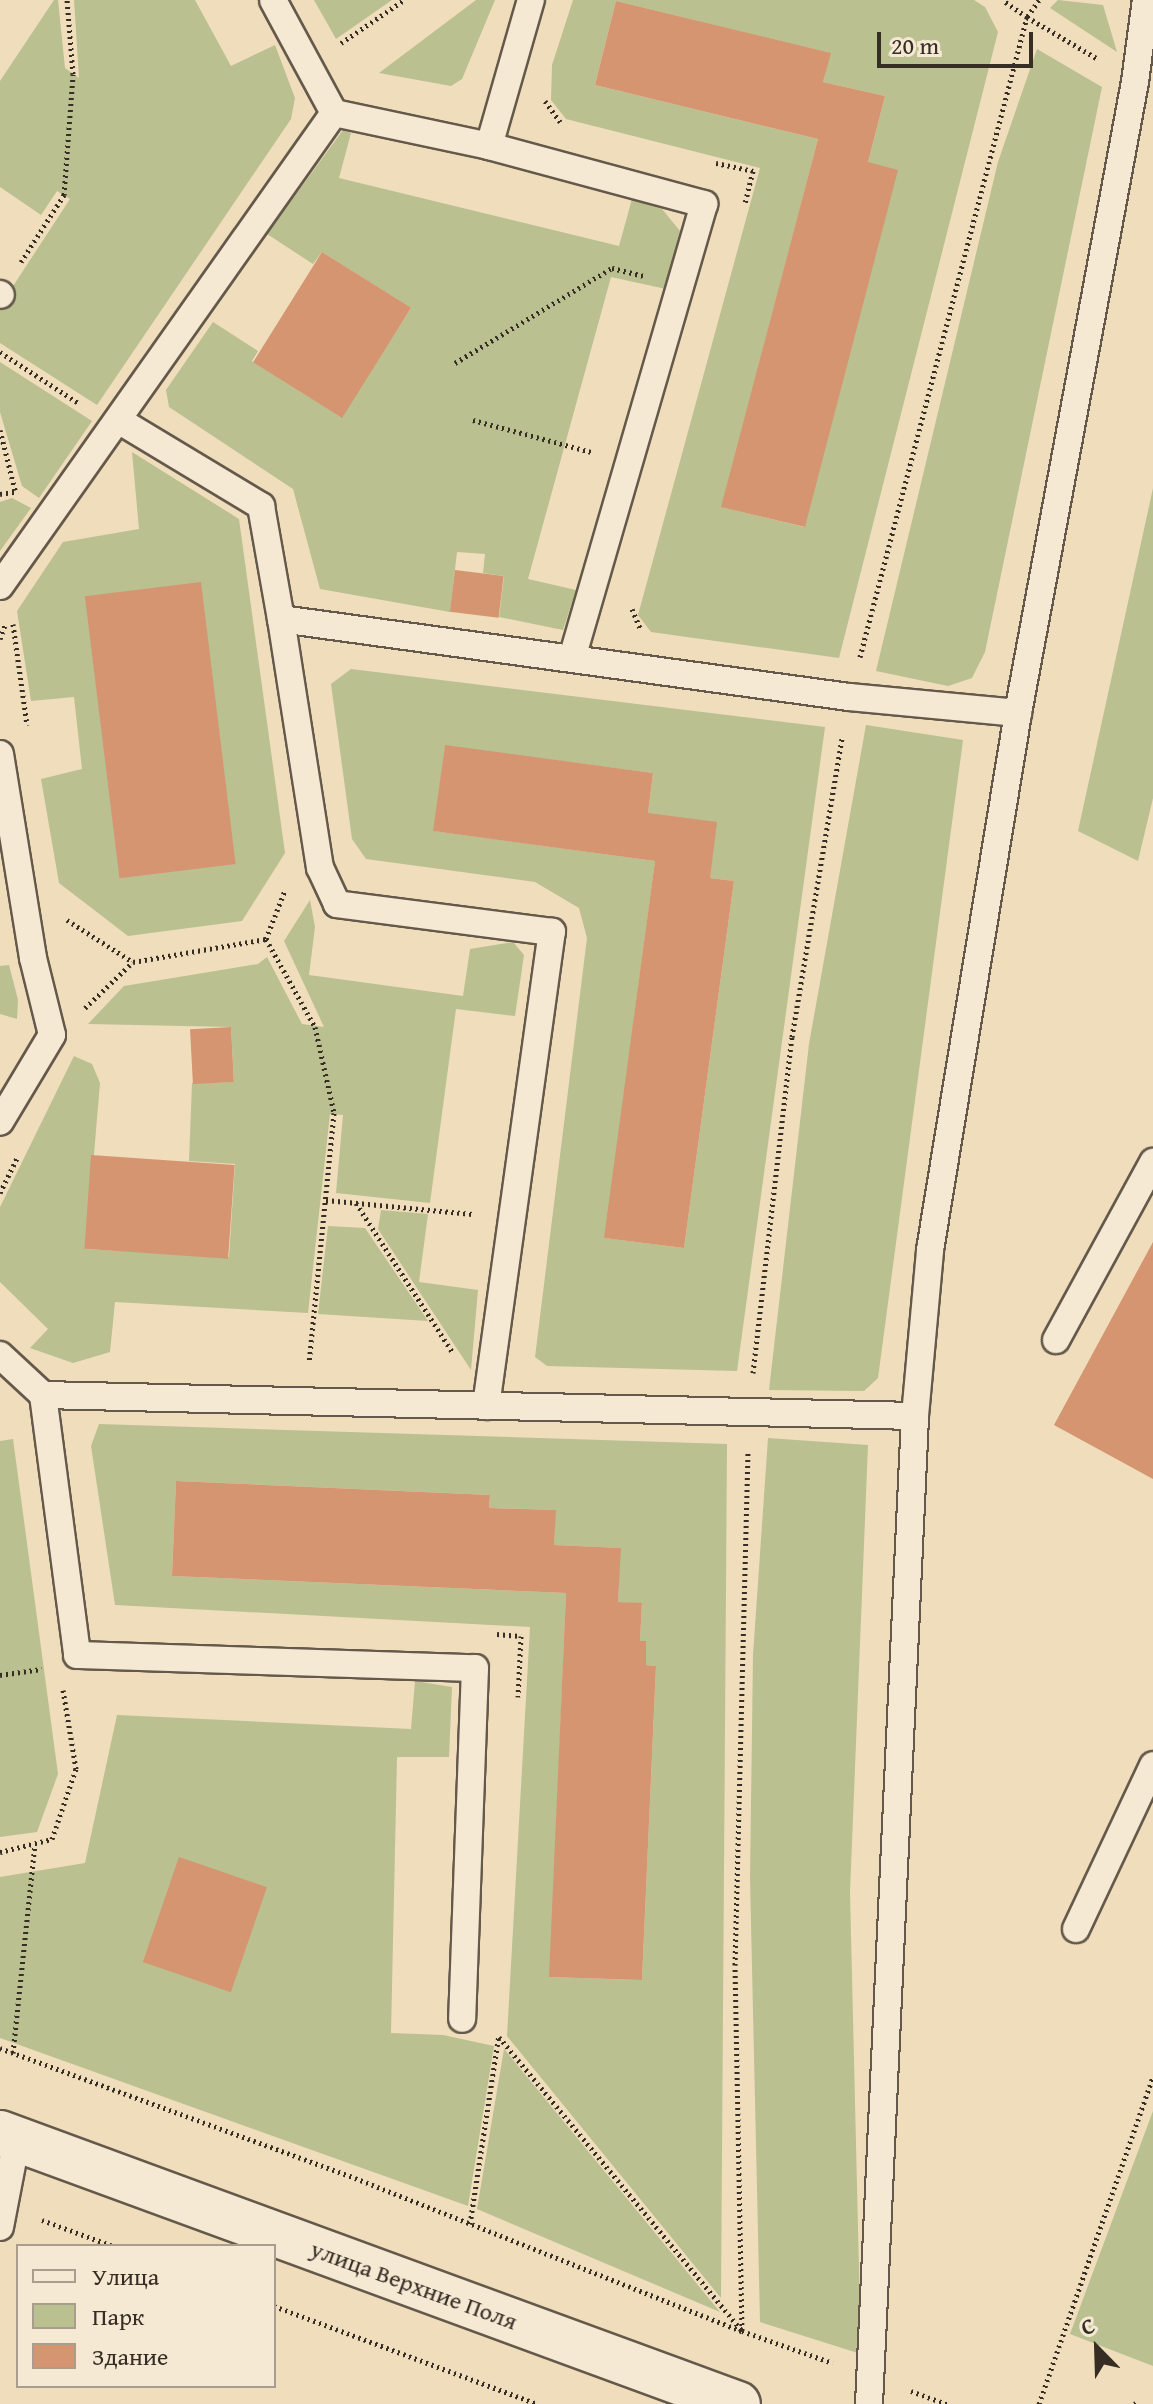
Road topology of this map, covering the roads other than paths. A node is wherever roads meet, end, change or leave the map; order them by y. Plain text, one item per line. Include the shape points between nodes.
1 (273, 0) edge
2 (531, 0) edge
3 (1146, 0) edge
4 (334, 113) junction
5 (489, 146) junction
6 (117, 423) junction
7 (5, 597) edge
8 (281, 619) junction
9 (572, 658) junction
10 (1018, 713) junction
11 (0, 754) edge
12 (0, 1122) edge
13 (1153, 1162) edge
14 (1056, 1340) dead end
15 (0, 1355) edge
16 (43, 1395) junction
17 (486, 1406) junction
18 (915, 1416) junction
19 (1153, 1765) edge
20 (1076, 1929) dead end
21 (462, 2019) dead end
22 (8, 2136) edge
23 (2, 2216) edge
24 (738, 2404) edge
25 (869, 2404) edge

1 - 4 lane
2 - 5 lane
3 - 10 lane
4 - 5 lane
4 - 6 lane
5 - 9 lane via 704,204
6 - 7 lane
6 - 8 lane via 261,506
8 - 9 lane
8 - 17 lane via 320,868 337,904 552,932
9 - 10 lane via 849,697
10 - 18 lane via 930,1250
11 - 12 lane via 33,958 52,1035
13 - 14 lane
15 - 16 lane
16 - 17 lane
16 - 21 lane via 77,1655 475,1668
17 - 18 lane
18 - 25 lane
19 - 20 lane
22 - 23 lane
22 - 24 street, улица Верхние Поля

